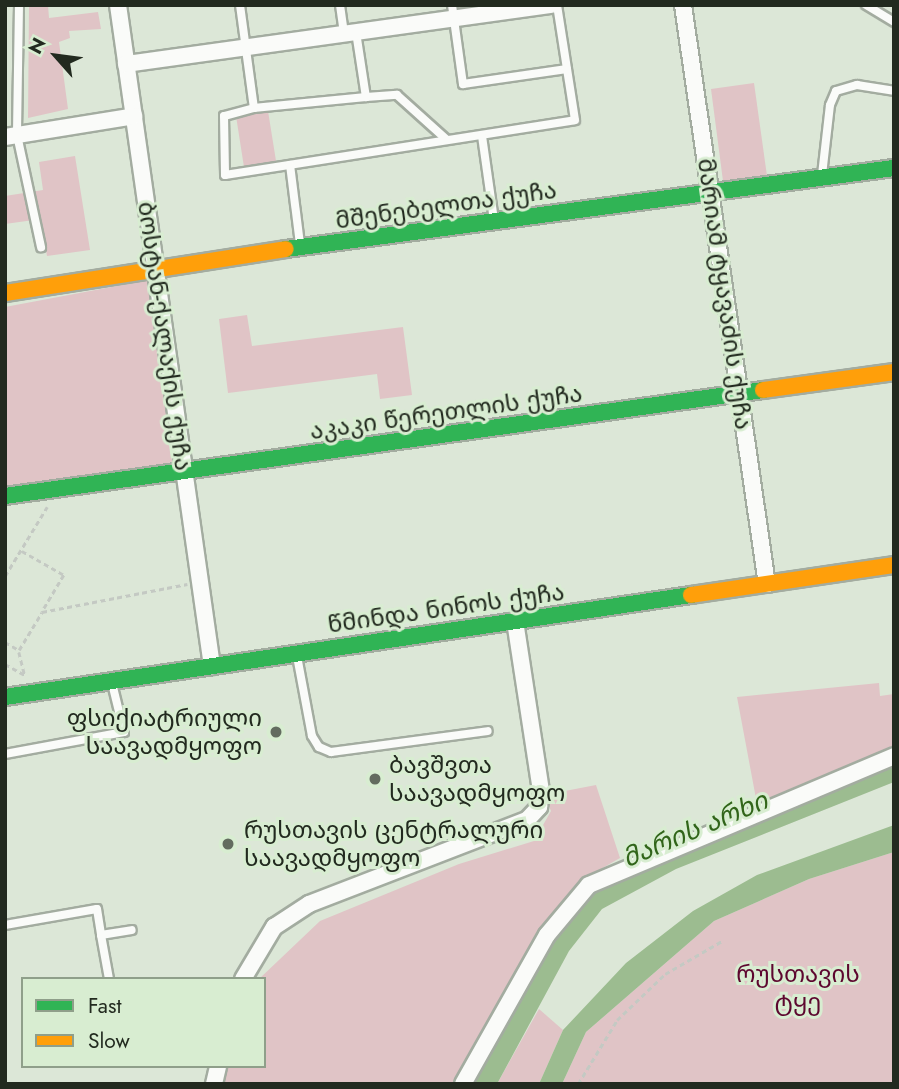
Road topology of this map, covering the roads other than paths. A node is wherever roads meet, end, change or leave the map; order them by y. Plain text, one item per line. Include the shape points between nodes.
1 (19, 5) edge
2 (118, 5) edge
3 (240, 5) edge
4 (340, 5) edge
5 (551, 5) edge
6 (557, 5) edge
7 (683, 5) edge
8 (866, 5) edge
9 (453, 12) edge
10 (894, 22) edge
11 (350, 33) junction
12 (245, 47) junction
13 (126, 64) junction
14 (566, 69) junction
15 (894, 91) edge
16 (366, 97) junction
17 (254, 108) junction
18 (134, 116) junction
19 (11, 136) edge
20 (482, 136) junction
21 (447, 140) junction
22 (290, 165) junction
23 (894, 168) edge
24 (821, 178) junction
25 (711, 194) junction
26 (494, 221) junction
27 (41, 247) dead end
28 (301, 247) junction
29 (156, 268) junction
30 (5, 293) edge
31 (894, 372) edge
32 (740, 394) junction
33 (185, 471) junction
34 (5, 496) edge
35 (894, 565) edge
36 (767, 584) junction
37 (515, 621) junction
38 (296, 654) junction
39 (212, 666) junction
40 (112, 681) junction
41 (5, 696) edge
42 (488, 731) dead end
43 (5, 754) edge
44 (894, 756) edge
45 (5, 925) edge
46 (132, 930) dead end
47 (101, 934) junction
48 (109, 977) edge
49 (244, 977) edge
50 (463, 1084) edge

1 - 19 lane
2 - 13 street, ბოსტან-ქალაქის ქუჩა
3 - 12 lane
4 - 11 lane
5 - 9 street
6 - 14 lane
7 - 25 street, მარიამ ტყავაძის ქუჩა
8 - 10 lane
9 - 11 street
9 - 14 lane via 463,84
11 - 12 street
11 - 16 lane
12 - 13 street
12 - 17 lane
13 - 18 street, ბოსტან-ქალაქის ქუჩა
14 - 20 lane via 575,120
15 - 24 lane via 857,85 836,91 830,105
16 - 17 lane
16 - 21 lane via 397,95
17 - 22 lane via 224,116 225,175
18 - 19 street
18 - 29 street, ბოსტან-ქალაქის ქუჩა
19 - 27 lane
20 - 21 lane
20 - 26 lane
21 - 22 lane
22 - 28 lane
23 - 24 street, მშენებელთა ქუჩა
24 - 25 street, მშენებელთა ქუჩა
25 - 26 street, მშენებელთა ქუჩა
25 - 32 street, მარიამ ტყავაძის ქუჩა
26 - 28 street, მშენებელთა ქუჩა
28 - 29 street, მშენებელთა ქუჩა
29 - 30 street, მშენებელთა ქუჩა
29 - 33 street, ბოსტან-ქალაქის ქუჩა
31 - 32 street, აკაკი წერეთლის ქუჩა
32 - 33 street, აკაკი წერეთლის ქუჩა
32 - 36 street, მარიამ ტყავაძის ქუჩა
33 - 34 street, აკაკი წერეთლის ქუჩა
33 - 39 street, ბოსტან-ქალაქის ქუჩა
35 - 36 street, წმინდა ნინოს ქუჩა
36 - 37 street, წმინდა ნინოს ქუჩა
37 - 38 street, წმინდა ნინოს ქუჩა
37 - 49 street via 541,791 539,807 527,820 309,904 274,927
38 - 39 street, წმინდა ნინოს ქუჩა
38 - 42 lane via 312,736 319,747 331,752
39 - 40 street, წმინდა ნინოს ქუჩა
40 - 41 street, წმინდა ნინოს ქუჩა
40 - 43 lane via 124,733
44 - 50 street via 589,885 547,935
45 - 47 lane via 97,909
46 - 47 lane
47 - 48 lane

